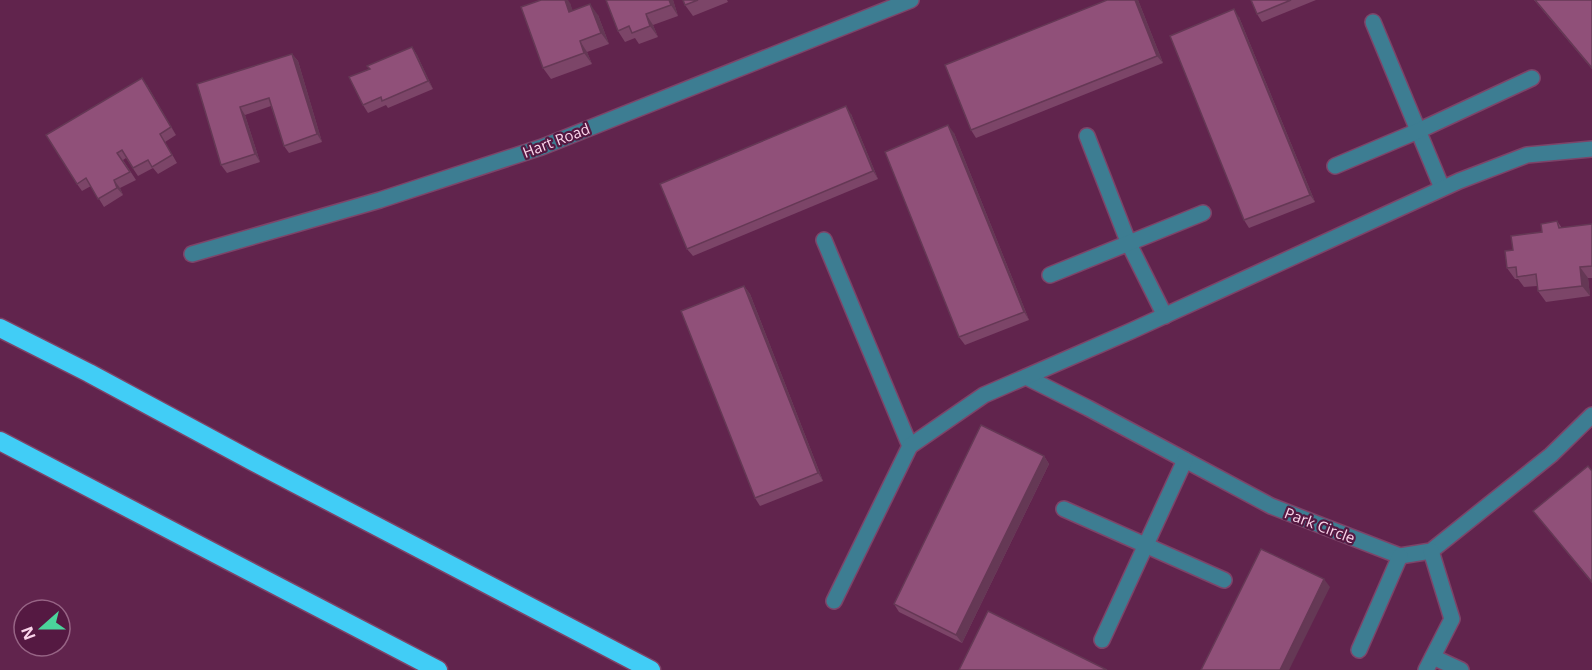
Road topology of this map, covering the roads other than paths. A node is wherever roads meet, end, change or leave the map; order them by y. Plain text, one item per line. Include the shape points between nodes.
1 (911, 0) edge
2 (888, 4) edge
3 (1373, 22) dead end
4 (1532, 78) dead end
5 (1418, 131) junction
6 (1087, 136) dead end
7 (1592, 148) edge
8 (1335, 166) dead end
9 (1442, 188) junction
10 (1203, 213) dead end
11 (824, 240) dead end
12 (1129, 244) junction
13 (192, 254) dead end
14 (1050, 275) dead end
15 (1165, 316) junction
16 (0, 328) edge
17 (1026, 377) junction
18 (1592, 415) edge
19 (0, 441) edge
20 (910, 446) junction
21 (1185, 460) junction
22 (1064, 509) dead end
23 (1146, 545) junction
24 (1431, 552) junction
25 (1400, 556) junction
26 (1224, 580) dead end
27 (834, 601) dead end
28 (1102, 640) dead end
29 (1359, 650) dead end
30 (1430, 663) edge
31 (438, 670) edge
32 (651, 670) edge
33 (1461, 670) edge

1 - 2 street, Hart Road
2 - 13 street, Hart Road via 542,147 380,200
3 - 5 street
4 - 5 street
5 - 8 street
5 - 9 street
6 - 12 street
7 - 9 street via 1527,155
9 - 15 street
10 - 12 street
11 - 20 street
12 - 14 street
12 - 15 street
15 - 17 street
16 - 32 highway
17 - 20 street via 984,395
17 - 21 street, Park Circle
18 - 24 street via 1551,455
19 - 31 highway
20 - 27 street
21 - 23 street
21 - 25 street, Park Circle via 1271,506
22 - 23 street
23 - 26 street
23 - 28 street
24 - 25 street, Park Circle
24 - 30 street via 1452,620
25 - 29 street
30 - 33 street

